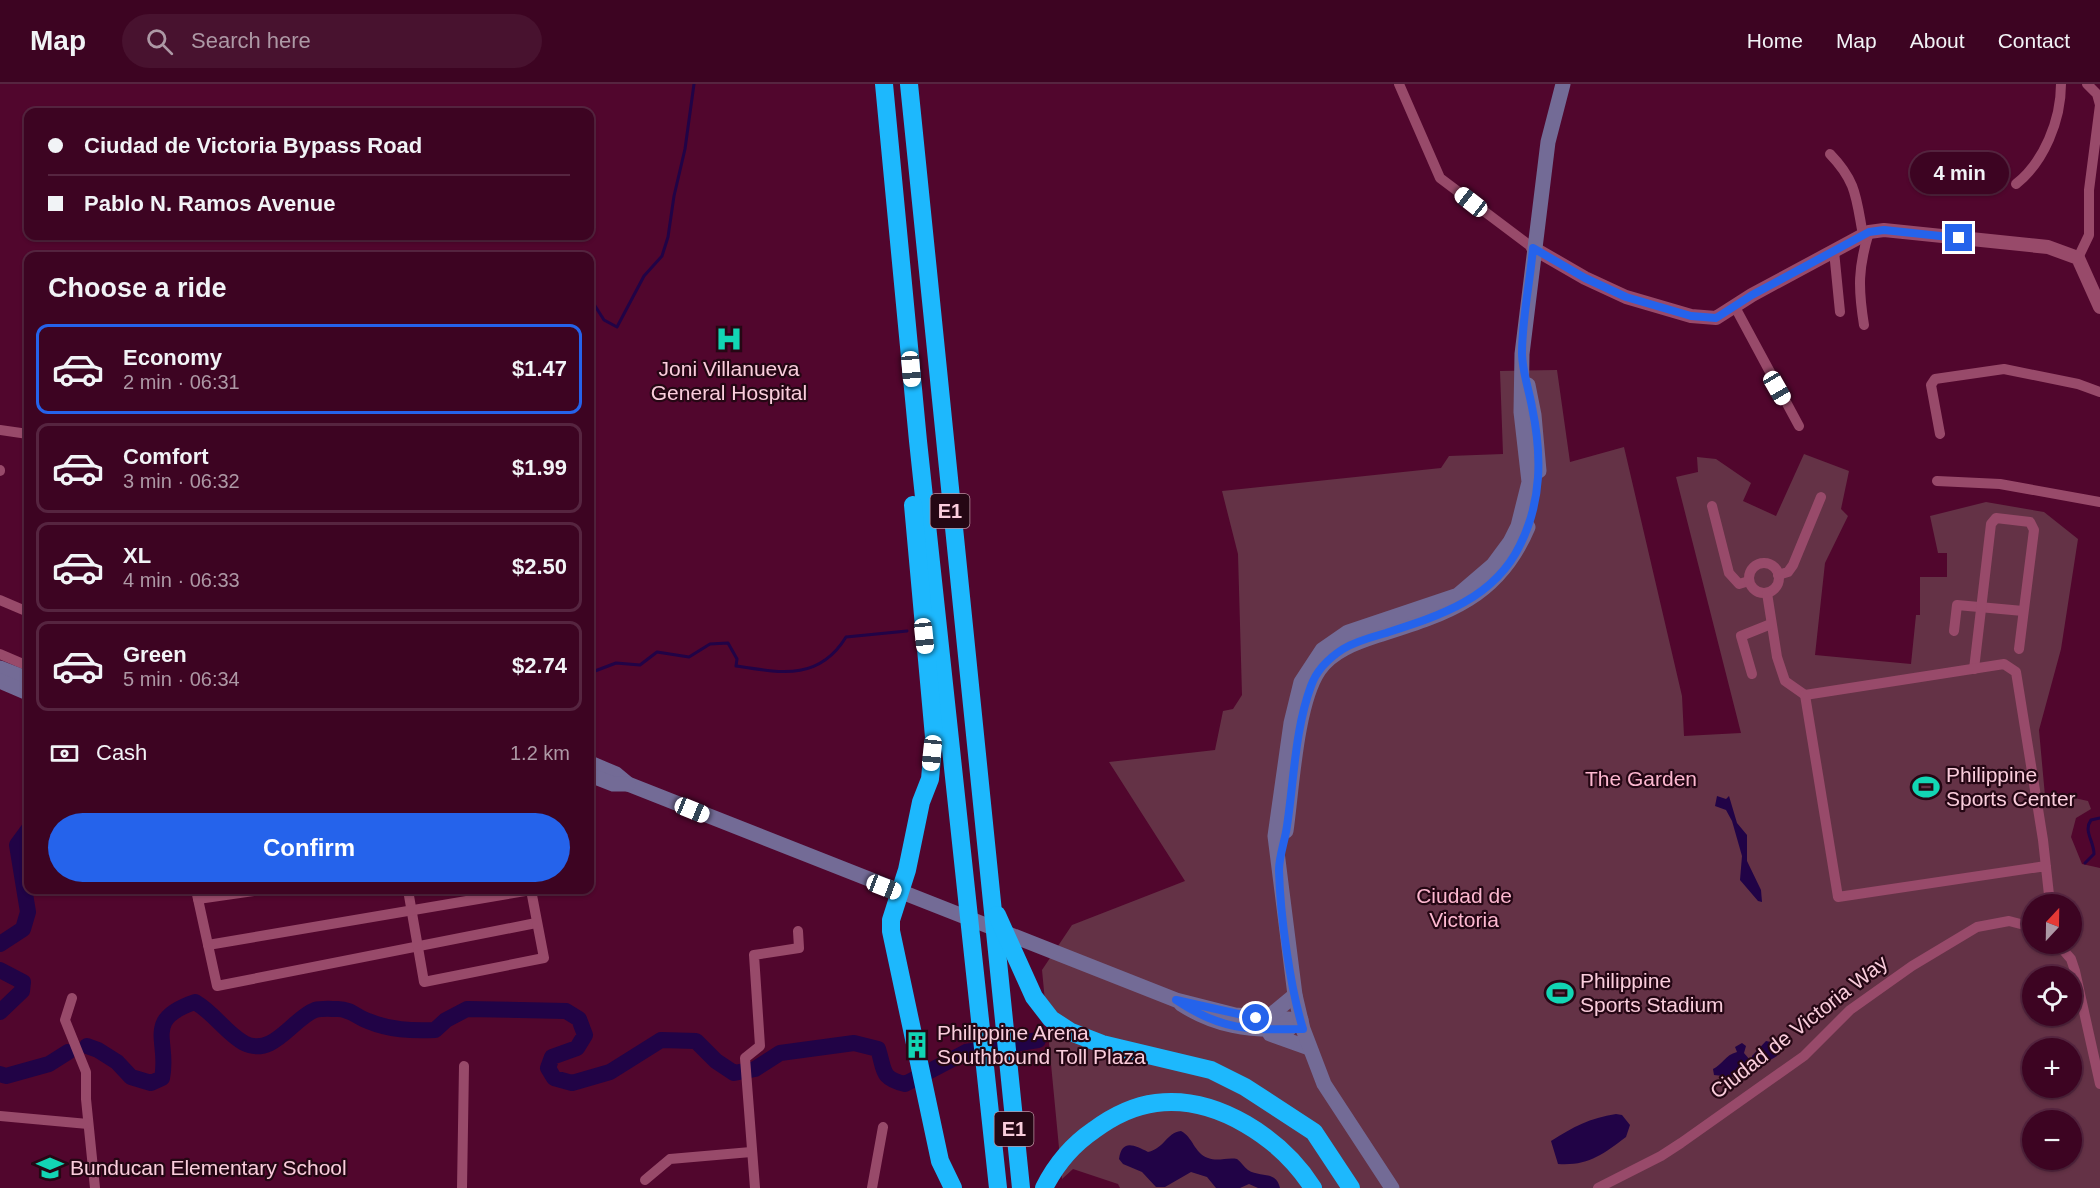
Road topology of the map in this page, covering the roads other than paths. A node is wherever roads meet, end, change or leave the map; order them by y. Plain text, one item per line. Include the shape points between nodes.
1 (876, 84) edge
2 (884, 84) edge
3 (909, 84) edge
4 (1399, 84) edge
5 (1563, 84) edge
6 (2061, 84) edge
7 (2087, 84) edge
8 (890, 131) junction
9 (1830, 154) dead end
10 (2016, 184) dead end
11 (1866, 233) junction
12 (2094, 234) edge
13 (1533, 248) junction
14 (1834, 250) junction
15 (2078, 258) junction
16 (1735, 307) junction
17 (2100, 307) edge
18 (1840, 312) dead end
19 (1864, 326) dead end
20 (2100, 392) edge
21 (1799, 426) dead end
22 (0, 430) edge
23 (24, 433) edge
24 (1940, 434) dead end
25 (918, 441) junction
26 (1937, 481) dead end
27 (1821, 497) dead end
28 (2100, 502) edge
29 (1712, 506) dead end
30 (1778, 575) junction
31 (1749, 581) junction
32 (1767, 593) junction
33 (0, 600) edge
34 (1982, 605) junction
35 (24, 610) edge
36 (2023, 611) junction
37 (1771, 624) junction
38 (1954, 631) dead end
39 (2019, 649) dead end
40 (0, 654) edge
41 (24, 664) edge
42 (0, 668) edge
43 (1974, 669) junction
44 (1752, 674) dead end
45 (24, 677) edge
46 (0, 681) edge
47 (24, 691) edge
48 (1805, 695) junction
49 (594, 765) edge
50 (594, 777) edge
51 (628, 784) junction
52 (2046, 866) junction
53 (899, 893) junction
54 (197, 894) edge
55 (409, 894) edge
56 (507, 894) edge
57 (532, 894) edge
58 (2049, 894) edge
59 (991, 900) junction
60 (411, 910) junction
61 (536, 923) junction
62 (2022, 924) edge
63 (798, 931) dead end
64 (208, 945) junction
65 (418, 948) junction
66 (2066, 954) edge
67 (1295, 994) junction
68 (72, 998) dead end
69 (1256, 1024) junction
70 (1302, 1024) junction
71 (1309, 1048) junction
72 (464, 1066) dead end
73 (2100, 1084) edge
74 (0, 1116) edge
75 (88, 1124) junction
76 (883, 1127) dead end
77 (752, 1152) junction
78 (645, 1180) dead end
79 (1392, 1187) edge
80 (95, 1188) edge
81 (462, 1188) edge
82 (755, 1188) edge
83 (872, 1188) edge
84 (953, 1188) edge
85 (998, 1188) edge
86 (1021, 1188) edge
87 (1044, 1188) edge
88 (1313, 1188) edge
89 (1351, 1188) edge
90 (1598, 1188) edge

1 - 8 highway
2 - 8 highway, E1
3 - 59 highway, E1
4 - 13 street via 1440,178
5 - 13 main road via 1548,142
6 - 10 street via 2052,135 2025,177
7 - 12 street via 2097,94 2100,105 2089,190
8 - 25 highway, E1
9 - 11 street via 1853,183
11 - 14 street
11 - 15 street via 1884,230 2048,247
11 - 19 street via 1858,287
12 - 15 street
13 - 16 street via 1626,297 1691,316 1716,318
13 - 67 main road via 1521,354 1534,414 1539,483 1533,516 1490,585 1441,615 1343,641 1311,686 1296,724 1286,838 1279,860
14 - 16 street
14 - 18 street
15 - 17 street
16 - 21 street
20 - 24 street via 2004,369 1935,379 1931,385
22 - 23 street
25 - 53 highway via 913,503 934,737 930,779
25 - 85 highway, E1
26 - 28 street via 2000,484
27 - 30 street via 1794,565
29 - 31 street via 1729,573 1739,584
30 - 31 street via 1771,565 1761,564 1753,568
30 - 32 street via 1775,588
31 - 32 street via 1757,592
32 - 37 street
33 - 35 street
34 - 36 street
34 - 36 street via 1992,520 2030,522 2034,530
34 - 38 street via 1957,605
34 - 43 street
36 - 39 street
37 - 44 street via 1741,636
37 - 48 street via 1785,681
40 - 41 street
42 - 45 main road
43 - 48 street
43 - 52 street via 2004,664 2016,672
46 - 47 main road
48 - 52 street via 1838,897
49 - 51 main road
50 - 51 main road via 613,784
51 - 53 main road
52 - 58 street
53 - 69 main road via 1176,1000
53 - 84 highway via 891,920 892,943 940,1161
54 - 64 street
55 - 60 street
56 - 60 street
57 - 61 street
59 - 86 highway, E1
59 - 89 highway via 1034,998 1051,1019 1102,1044 1211,1070 1245,1087 1314,1132
60 - 64 street
60 - 65 street
61 - 65 street
61 - 65 street via 544,958 423,982
62 - 90 street, Ciudad de Victoria Way via 2008,921 1977,927 1912,966 1850,1010 1804,1056 1681,1143
63 - 77 street via 799,948 754,955 760,1046 745,1059
64 - 65 street via 216,986
66 - 73 street via 2075,971
67 - 69 main road
67 - 70 main road
68 - 75 street via 65,1020 86,1072
69 - 70 main road
69 - 71 main road
70 - 71 main road
71 - 79 main road via 1340,1112
72 - 81 street
74 - 75 street
75 - 80 street
76 - 83 street
77 - 78 street via 670,1159
77 - 82 street
87 - 88 highway via 1063,1158 1086,1135 1114,1116 1156,1103 1177,1102 1227,1115 1252,1128 1293,1161

